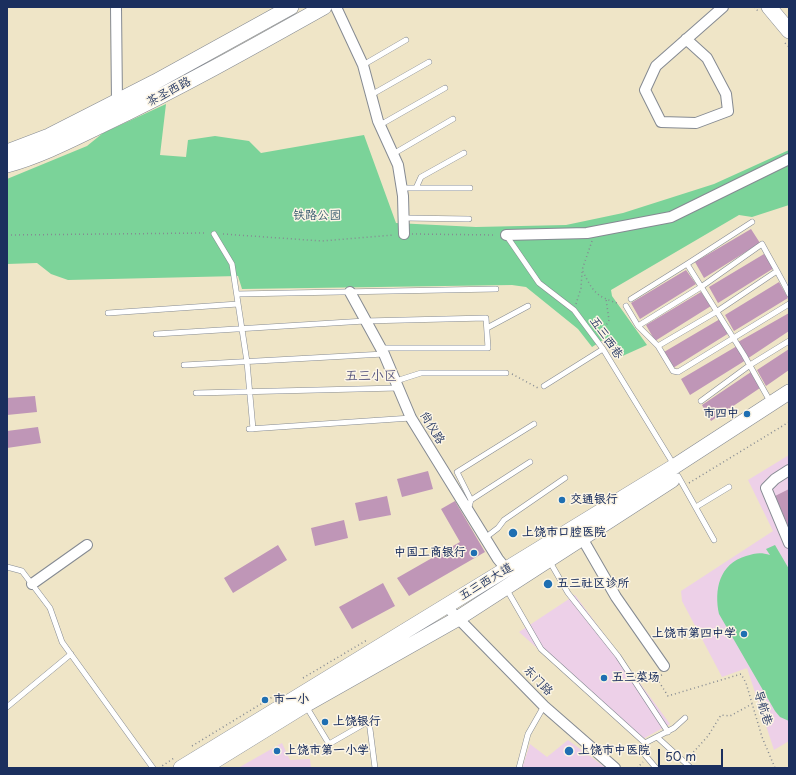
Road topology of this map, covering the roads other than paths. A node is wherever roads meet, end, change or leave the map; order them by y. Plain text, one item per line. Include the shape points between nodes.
1 (116, 7) edge
2 (324, 7) edge
3 (336, 7) edge
4 (723, 7) edge
5 (769, 7) edge
6 (283, 9) edge
7 (789, 31) edge
8 (686, 39) junction
9 (406, 40) dead end
10 (429, 62) dead end
11 (363, 65) junction
12 (445, 88) dead end
13 (371, 96) junction
14 (117, 102) junction
15 (453, 119) dead end
16 (380, 125) junction
17 (7, 152) edge
18 (464, 153) dead end
19 (393, 154) junction
20 (789, 159) edge
21 (7, 165) edge
22 (402, 188) junction
23 (416, 188) junction
24 (470, 188) dead end
25 (404, 218) junction
26 (469, 219) dead end
27 (752, 222) dead end
28 (214, 234) road end
29 (404, 234) road end
30 (506, 235) joint
31 (687, 264) junction
32 (777, 271) junction
33 (701, 287) junction
34 (496, 289) dead end
35 (350, 292) junction
36 (237, 294) junction
37 (789, 294) edge
38 (631, 299) dead end
39 (238, 304) junction
40 (789, 304) edge
41 (528, 306) dead end
42 (626, 306) road end
43 (716, 312) junction
44 (108, 313) dead end
45 (365, 321) junction
46 (638, 326) junction
47 (487, 328) junction
48 (242, 329) junction
49 (156, 334) dead end
50 (733, 339) junction
51 (789, 341) edge
52 (658, 346) junction
53 (603, 349) junction
54 (383, 351) junction
55 (247, 362) junction
56 (184, 365) dead end
57 (750, 365) junction
58 (506, 373) road end
59 (397, 385) junction
60 (544, 386) road end
61 (250, 391) junction
62 (789, 392) edge
63 (196, 393) dead end
64 (701, 401) dead end
65 (772, 404) junction
66 (789, 404) edge
67 (411, 418) junction
68 (534, 424) dead end
69 (530, 462) dead end
70 (789, 470) edge
71 (676, 471) junction
72 (565, 478) dead end
73 (729, 487) dead end
74 (471, 500) junction
75 (696, 507) junction
76 (468, 511) junction
77 (485, 538) junction
78 (582, 538) junction
79 (714, 540) dead end
80 (789, 543) edge
81 (87, 545) dead end
82 (549, 559) junction
83 (7, 567) edge
84 (507, 570) junction
85 (32, 584) junction
86 (505, 587) junction
87 (446, 606) junction
88 (457, 619) junction
89 (71, 654) junction
90 (664, 666) road end
91 (305, 706) junction
92 (544, 706) junction
93 (7, 707) edge
94 (685, 718) dead end
95 (668, 732) junction
96 (657, 737) junction
97 (645, 743) junction
98 (153, 768) edge
99 (181, 768) edge
100 (204, 768) edge
101 (375, 768) edge
102 (519, 768) edge
103 (615, 768) edge
104 (656, 768) edge
105 (691, 768) edge

1 - 14 street
2 - 21 main road, 茶圣西路 via 162,96 62,144
3 - 11 street
4 - 8 street
5 - 7 main road
6 - 14 main road, 茶圣西路
8 - 8 street via 656,66 645,90 661,122 696,123 728,111 726,94 707,58
9 - 11 lane
10 - 13 lane
11 - 13 street
12 - 16 lane
13 - 16 street
14 - 17 main road, 茶圣西路 via 49,136
15 - 19 lane
16 - 19 street
18 - 23 lane via 421,177
19 - 22 street via 398,165
20 - 30 street via 670,217 595,232
22 - 23 lane
22 - 25 street
23 - 24 lane
25 - 26 lane
25 - 29 street
27 - 31 lane
28 - 36 lane via 232,264
30 - 53 lane, 五三西巷 via 539,283 574,310
31 - 33 lane
31 - 38 lane
32 - 33 lane via 762,244
32 - 37 lane
32 - 43 lane
33 - 43 lane
33 - 46 lane
34 - 35 lane
35 - 36 lane
35 - 45 street, 尚仪路
36 - 39 lane
39 - 44 lane
39 - 48 lane
40 - 50 lane
41 - 47 lane
42 - 46 lane
43 - 50 lane
43 - 52 lane
45 - 47 lane via 486,318
45 - 48 lane
45 - 54 street, 尚仪路
46 - 52 lane
47 - 54 lane via 488,348
48 - 49 lane
48 - 55 lane
50 - 52 lane via 678,372 673,371
50 - 57 lane
51 - 57 lane
53 - 60 lane
53 - 71 lane, 五三西巷
54 - 55 lane
54 - 59 street, 尚仪路
55 - 56 lane
55 - 61 lane
57 - 64 lane
57 - 65 lane
58 - 59 lane via 421,373
59 - 61 lane
59 - 67 street, 尚仪路
61 - 63 lane
61 - 67 lane via 251,429
62 - 65 main road, 五三西大道
65 - 71 main road, 五三西大道
66 - 71 main road, 五三西大道
67 - 76 street, 尚仪路
68 - 74 lane via 457,472
69 - 74 lane
70 - 80 street via 766,488
71 - 75 lane, 五三西巷
71 - 78 main road, 五三西大道
71 - 84 main road, 五三西大道
72 - 77 lane via 504,520
73 - 75 lane
74 - 76 lane
75 - 79 lane, 五三西巷
76 - 77 street, 尚仪路
77 - 84 street, 尚仪路
78 - 82 main road, 五三西大道
78 - 90 street via 616,597
81 - 85 street
82 - 86 main road, 五三西大道
82 - 95 lane via 568,593 618,656
83 - 85 lane via 22,571
84 - 87 main road, 五三西大道
85 - 89 lane via 50,608 62,642
86 - 88 main road, 五三西大道
86 - 97 lane via 542,649
87 - 88 street, 东门路
87 - 99 main road, 五三西大道
88 - 91 main road, 五三西大道
88 - 92 street, 东门路
89 - 93 lane
89 - 98 lane
91 - 100 main road, 五三西大道
91 - 101 lane via 329,744 369,720
92 - 102 lane via 528,734
92 - 103 street, 东门路
94 - 95 lane
95 - 96 lane
96 - 97 lane
96 - 105 lane
97 - 104 lane via 645,755

